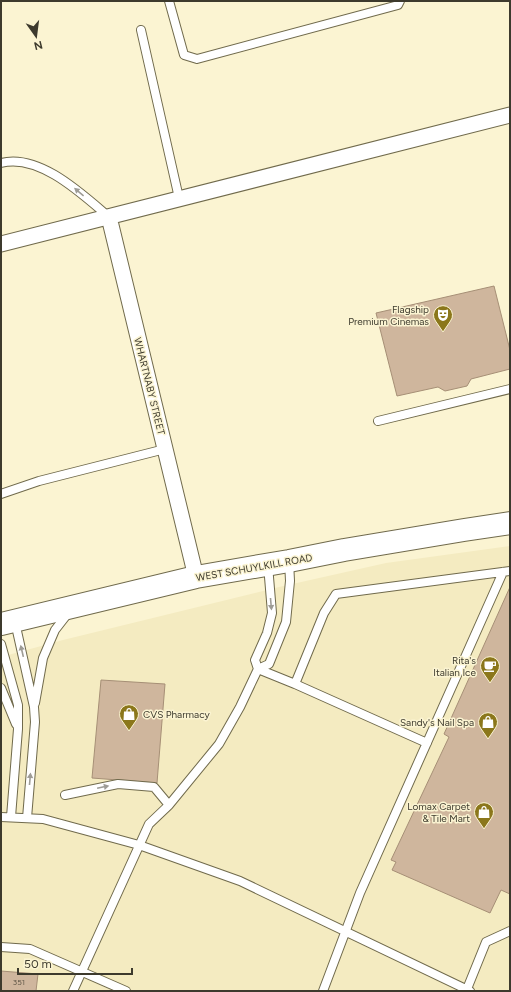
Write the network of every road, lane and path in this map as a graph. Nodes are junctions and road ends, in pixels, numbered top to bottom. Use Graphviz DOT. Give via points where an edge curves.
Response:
graph roads {
  1 [pos="169,1"];
  2 [pos="400,1"];
  3 [pos="140,30"];
  4 [pos="510,115"];
  5 [pos="1,163"];
  6 [pos="178,198"];
  7 [pos="109,217"];
  8 [pos="1,244"];
  9 [pos="510,390"];
  10 [pos="378,421"];
  11 [pos="165,449"];
  12 [pos="1,494"];
  13 [pos="510,523"];
  14 [pos="289,561"];
  15 [pos="268,565"];
  16 [pos="506,571"];
  17 [pos="196,577"];
  18 [pos="72,608"];
  19 [pos="8,623"];
  20 [pos="1,644"];
  21 [pos="258,669"];
  22 [pos="295,684"];
  23 [pos="1,688"];
  24 [pos="34,707"];
  25 [pos="18,729"];
  26 [pos="427,743"];
  27 [pos="65,795"];
  28 [pos="169,805"];
  29 [pos="1,817"];
  30 [pos="10,817"];
  31 [pos="27,818"];
  32 [pos="139,846"];
  33 [pos="510,931"];
  34 [pos="345,932"];
  35 [pos="1,946"];
  36 [pos="82,971"];
  37 [pos="468,990"];
  38 [pos="73,991"];
  39 [pos="126,991"];
  40 [pos="323,991"];
  1 -- 2 [label="lane" via="184,55 197,59 398,5"];
  3 -- 6 [label="lane"];
  4 -- 6 [label="street"];
  7 -- 5 [label="lane, one-way" via="71,185 37,166 10,161"];
  6 -- 7 [label="street"];
  7 -- 8 [label="street"];
  7 -- 11 [label="street, WHARTNABY STREET"];
  9 -- 10 [label="lane"];
  11 -- 12 [label="lane" via="39,481"];
  11 -- 17 [label="street, WHARTNABY STREET"];
  13 -- 14 [label="main road, WEST SCHUYLKILL ROAD"];
  14 -- 15 [label="main road, WEST SCHUYLKILL ROAD"];
  14 -- 21 [label="lane" via="286,622 269,664"];
  15 -- 17 [label="main road, WEST SCHUYLKILL ROAD"];
  15 -- 21 [label="lane, one-way" via="272,613 267,633 254,660"];
  16 -- 22 [label="lane" via="336,594 324,613"];
  16 -- 26 [label="lane"];
  17 -- 18 [label="main road, WEST SCHUYLKILL ROAD"];
  18 -- 19 [label="main road, WEST SCHUYLKILL ROAD"];
  18 -- 24 [label="lane" via="55,630 43,658"];
  24 -- 19 [label="lane, one-way"];
  20 -- 25 [label="lane" via="18,706"];
  21 -- 22 [label="lane"];
  21 -- 28 [label="lane" via="219,744"];
  22 -- 26 [label="lane"];
  23 -- 25 [label="lane"];
  31 -- 24 [label="lane, one-way"];
  25 -- 30 [label="lane"];
  26 -- 34 [label="lane"];
  27 -- 28 [label="lane, one-way" via="125,784 154,787"];
  28 -- 32 [label="lane" via="149,824"];
  29 -- 30 [label="lane"];
  30 -- 31 [label="lane"];
  31 -- 32 [label="lane" via="43,819"];
  32 -- 34 [label="lane" via="240,881"];
  32 -- 36 [label="lane"];
  33 -- 37 [label="lane" via="486,942"];
  34 -- 37 [label="lane"];
  34 -- 40 [label="lane"];
  35 -- 36 [label="lane" via="30,949"];
  36 -- 38 [label="lane"];
  36 -- 39 [label="lane"];
}
